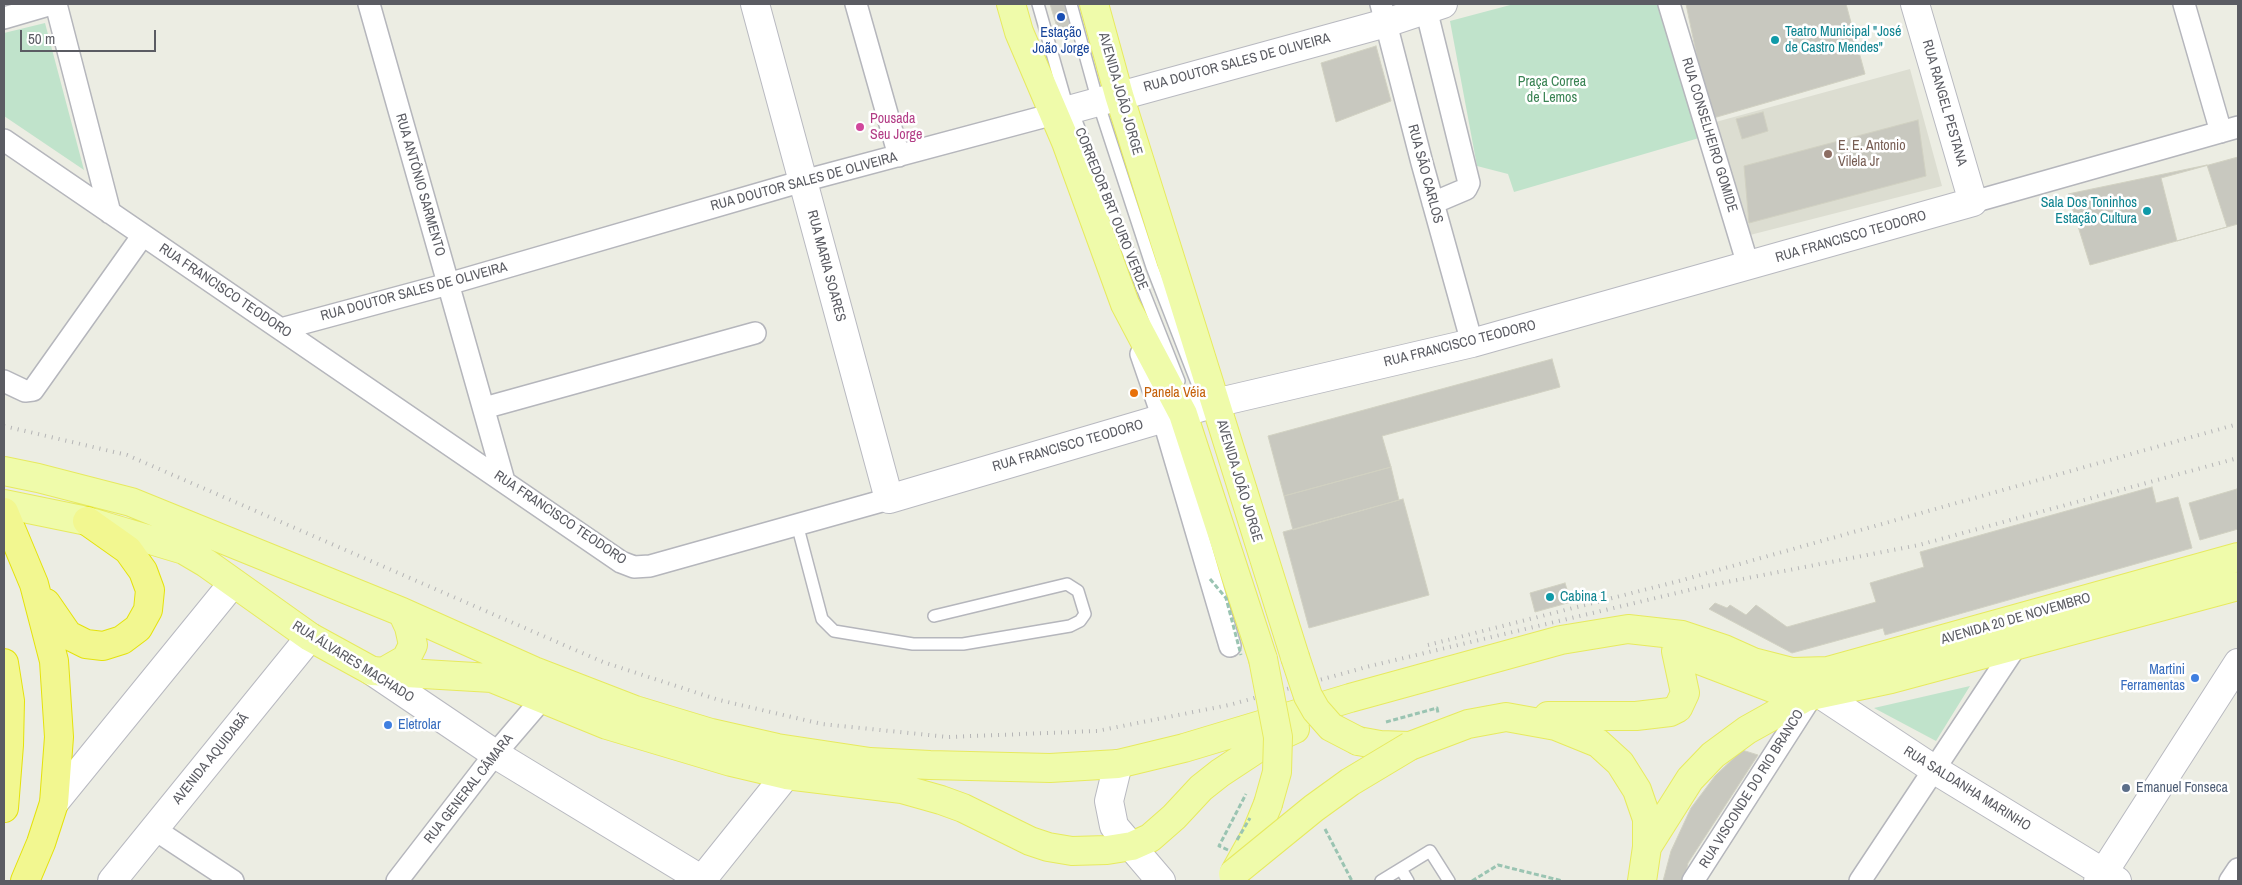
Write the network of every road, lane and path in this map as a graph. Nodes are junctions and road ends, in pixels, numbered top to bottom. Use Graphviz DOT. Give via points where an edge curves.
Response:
graph roads {
  1 [pos="54,4"];
  2 [pos="369,4"];
  3 [pos="755,4"];
  4 [pos="856,4"];
  5 [pos="1011,4"];
  6 [pos="1038,4"];
  7 [pos="1071,4"];
  8 [pos="1094,4"];
  9 [pos="1669,4"];
  10 [pos="1915,4"];
  11 [pos="2184,4"];
  12 [pos="1434,7"];
  13 [pos="1384,13"];
  14 [pos="4,18"];
  15 [pos="1108,99"];
  16 [pos="1066,122"];
  17 [pos="2230,130"];
  18 [pos="4,140"];
  19 [pos="899,156"];
  20 [pos="803,180"];
  21 [pos="1433,202"];
  22 [pos="1973,202"];
  23 [pos="110,213"];
  24 [pos="143,235"];
  25 [pos="1748,266"];
  26 [pos="448,284"];
  27 [pos="280,329"];
  28 [pos="755,333"];
  29 [pos="1472,343"];
  30 [pos="4,381"];
  31 [pos="1215,403"];
  32 [pos="484,408"];
  33 [pos="1173,416"];
  34 [pos="4,471"];
  35 [pos="504,481"];
  36 [pos="889,499"];
  37 [pos="4,504"];
  38 [pos="4,512"];
  39 [pos="78,519"];
  40 [pos="797,524"];
  41 [pos="2238,557"];
  42 [pos="1210,579"];
  43 [pos="34,584"];
  44 [pos="233,584"];
  45 [pos="2238,586"];
  46 [pos="402,612"];
  47 [pos="934,616"];
  48 [pos="310,637"];
  49 [pos="1230,646"];
  50 [pos="2016,646"];
  51 [pos="1676,651"];
  52 [pos="1253,662"];
  53 [pos="4,663"];
  54 [pos="379,671"];
  55 [pos="2236,674"];
  56 [pos="1812,696"];
  57 [pos="543,698"];
  58 [pos="1506,717"];
  59 [pos="1410,746"];
  60 [pos="496,754"];
  61 [pos="1118,764"];
  62 [pos="1935,770"];
  63 [pos="786,775"];
  64 [pos="1248,791"];
  65 [pos="54,803"];
  66 [pos="4,808"];
  67 [pos="1254,812"];
  68 [pos="154,829"];
  69 [pos="42,843"];
  70 [pos="1132,846"];
  71 [pos="1647,846"];
  72 [pos="1336,849"];
  73 [pos="1401,869"];
  74 [pos="2238,869"];
  75 [pos="1230,878"];
  76 [pos="2106,879"];
  77 [pos="25,881"];
  78 [pos="36,881"];
  79 [pos="112,881"];
  80 [pos="233,881"];
  81 [pos="398,881"];
  82 [pos="702,881"];
  83 [pos="1160,881"];
  84 [pos="1352,881"];
  85 [pos="1381,881"];
  86 [pos="1408,881"];
  87 [pos="1449,881"];
  88 [pos="1472,881"];
  89 [pos="1563,881"];
  90 [pos="1642,881"];
  91 [pos="1693,881"];
  92 [pos="1860,881"];
  93 [pos="2230,881"];
  1 -- 14 [label="street"];
  1 -- 23 [label="street"];
  2 -- 26 [label="street, RUA ANTÔNIO SARMENTO"];
  3 -- 20 [label="street, RUA MARIA SOARES"];
  4 -- 19 [label="street"];
  5 -- 16 [label="main road" via="1018,32"];
  6 -- 16 [label="lane, CORREDOR BRT OURO VERDE"];
  7 -- 15 [label="lane"];
  8 -- 15 [label="main road, AVENIDA JOÃO JORGE"];
  9 -- 25 [label="street, RUA CONSELHEIRO GOMIDE"];
  10 -- 22 [label="street, RUA RANGEL PESTANA"];
  11 -- 17 [label="street"];
  12 -- 13 [label="street, RUA DOUTOR SALES DE OLIVEIRA"];
  12 -- 21 [label="street" via="1469,183 1466,189"];
  13 -- 15 [label="street, RUA DOUTOR SALES DE OLIVEIRA"];
  13 -- 21 [label="street, RUA SÃO CARLOS"];
  15 -- 16 [label="street, RUA DOUTOR SALES DE OLIVEIRA"];
  15 -- 31 [label="main road, AVENIDA JOÃO JORGE"];
  16 -- 19 [label="street, RUA DOUTOR SALES DE OLIVEIRA"];
  16 -- 33 [label="main road" via="1125,304"];
  16 -- 33 [label="lane, CORREDOR BRT OURO VERDE" via="1181,386"];
  17 -- 22 [label="street, RUA FRANCISCO TEODORO"];
  18 -- 23 [label="street, RUA FRANCISCO TEODORO"];
  19 -- 20 [label="street, RUA DOUTOR SALES DE OLIVEIRA"];
  20 -- 26 [label="street, RUA DOUTOR SALES DE OLIVEIRA"];
  20 -- 36 [label="street, RUA MARIA SOARES"];
  21 -- 29 [label="street, RUA SÃO CARLOS"];
  22 -- 25 [label="street, RUA FRANCISCO TEODORO"];
  23 -- 24 [label="street, RUA FRANCISCO TEODORO"];
  24 -- 27 [label="street, RUA FRANCISCO TEODORO"];
  24 -- 30 [label="street" via="34,390 25,391"];
  25 -- 29 [label="street, RUA FRANCISCO TEODORO"];
  26 -- 27 [label="street, RUA DOUTOR SALES DE OLIVEIRA"];
  26 -- 32 [label="street, RUA ANTÔNIO SARMENTO"];
  27 -- 35 [label="street, RUA FRANCISCO TEODORO"];
  28 -- 32 [label="street"];
  29 -- 31 [label="street, RUA FRANCISCO TEODORO"];
  31 -- 33 [label="street, RUA FRANCISCO TEODORO"];
  31 -- 59 [label="main road, AVENIDA JOÃO JORGE, bridge" via="1308,696 1331,727 1358,741"];
  32 -- 35 [label="street, RUA ANTÔNIO SARMENTO"];
  33 -- 36 [label="street, RUA FRANCISCO TEODORO"];
  33 -- 42 [label="street"];
  33 -- 52 [label="main road"];
  34 -- 46 [label="main road, AVENIDA 20 DE NOVEMBRO" via="131,502"];
  35 -- 40 [label="street, RUA FRANCISCO TEODORO" via="621,562 634,567 650,566"];
  36 -- 40 [label="street, RUA FRANCISCO TEODORO"];
  37 -- 39 [label="main road, RUA ÁLVARES MACHADO"];
  38 -- 43 [label="highway"];
  39 -- 43 [label="highway" via="128,550 144,571 150,590 148,610 138,628 122,640 103,646 86,644 68,634"];
  39 -- 44 [label="main road, RUA ÁLVARES MACHADO" via="184,550"];
  40 -- 47 [label="lane" via="822,619 834,631 913,644 962,644 1070,626 1085,614 1078,591 1067,584"];
  41 -- 61 [label="main road, AVENIDA 20 DE NOVEMBRO" via="1849,667 1814,673 1792,672 1753,662 1682,635 1628,629 1598,632"];
  42 -- 49 [label="street"];
  42 -- 52 [label="path, bridge" via="1226,598"];
  43 -- 65 [label="highway" via="54,661 59,737"];
  44 -- 48 [label="main road, RUA ÁLVARES MACHADO"];
  44 -- 65 [label="street"];
  45 -- 50 [label="main road, AVENIDA 20 DE NOVEMBRO"];
  46 -- 54 [label="main road" via="410,627 413,645 406,659"];
  46 -- 61 [label="main road, AVENIDA 20 DE NOVEMBRO" via="534,671 635,710 711,733 777,748 870,762 930,765 1050,768"];
  48 -- 54 [label="main road, RUA ÁLVARES MACHADO"];
  48 -- 68 [label="street, AVENIDA AQUIDABÃ"];
  50 -- 56 [label="main road, AVENIDA 20 DE NOVEMBRO"];
  50 -- 62 [label="street"];
  51 -- 56 [label="main road" via="1780,691"];
  51 -- 58 [label="main road" via="1684,686 1683,702 1670,712 1636,716"];
  51 -- 70 [label="main road" via="1637,648 1569,657 1294,730 1241,757 1201,788 1150,838"];
  52 -- 75 [label="main road, bridge" via="1278,737 1277,772 1255,836"];
  53 -- 66 [label="highway" via="10,701"];
  54 -- 57 [label="main road" via="492,678"];
  54 -- 60 [label="street, RUA ÁLVARES MACHADO"];
  55 -- 76 [label="street"];
  56 -- 62 [label="street, RUA SALDANHA MARINHO"];
  56 -- 71 [label="main road" via="1754,726 1713,755 1690,779"];
  56 -- 91 [label="street, RUA VISCONDE DO RIO BRANCO"];
  57 -- 60 [label="street, RUA GENERAL CÂMARA"];
  57 -- 63 [label="main road" via="607,725 666,744"];
  58 -- 59 [label="main road" via="1468,724"];
  58 -- 71 [label="main road" via="1576,732 1598,743 1620,763 1637,790 1647,819"];
  59 -- 75 [label="main road, bridge" via="1328,797"];
  60 -- 81 [label="street, RUA GENERAL CÂMARA"];
  60 -- 82 [label="street, RUA ÁLVARES MACHADO"];
  61 -- 70 [label="street" via="1109,801 1110,813 1114,826"];
  62 -- 76 [label="street, RUA SALDANHA MARINHO"];
  62 -- 92 [label="street"];
  63 -- 70 [label="main road" via="902,789 964,808 1003,830 1048,847 1088,851"];
  63 -- 82 [label="street"];
  64 -- 67 [label="path, bridge" via="1219,846 1230,852"];
  65 -- 69 [label="highway"];
  68 -- 79 [label="street, AVENIDA AQUIDABÃ"];
  68 -- 80 [label="street"];
  69 -- 77 [label="highway"];
  69 -- 78 [label="highway"];
  70 -- 83 [label="street"];
  71 -- 90 [label="main road"];
  72 -- 84 [label="path"];
  73 -- 85 [label="lane"];
  73 -- 86 [label="lane"];
  73 -- 87 [label="lane" via="1430,850"];
  74 -- 93 [label="street"];
  88 -- 89 [label="path" via="1498,865"];
}
